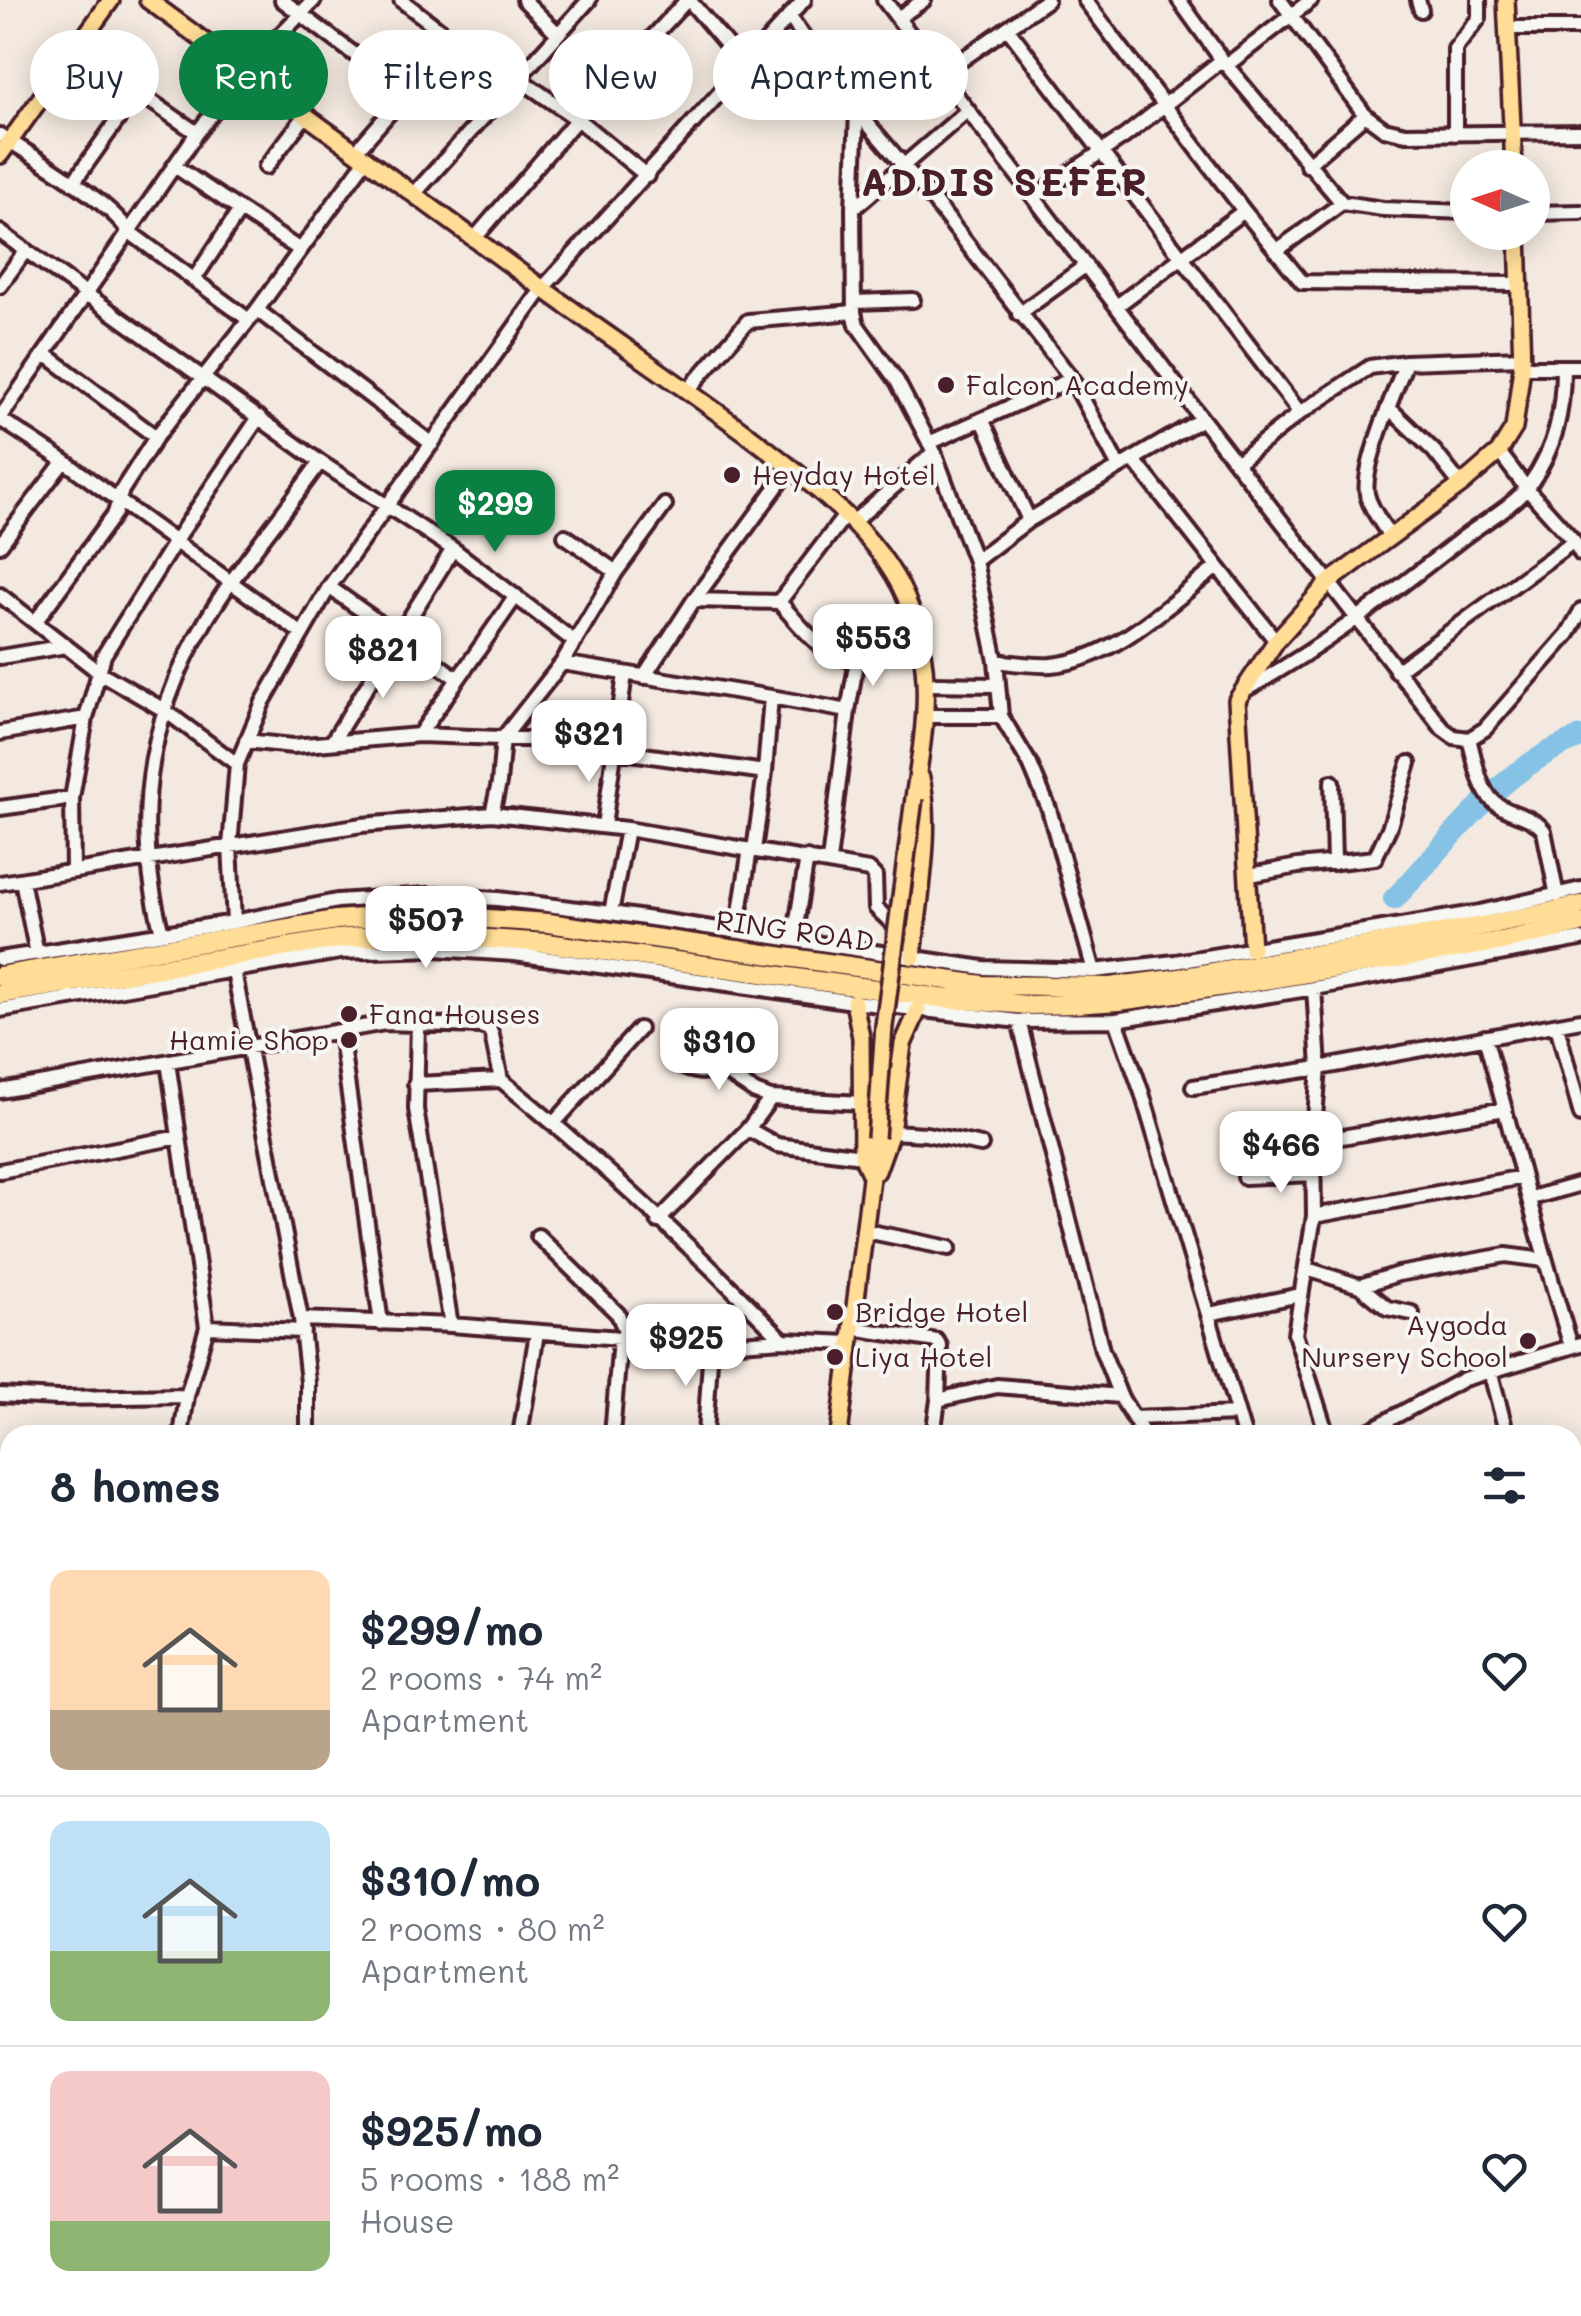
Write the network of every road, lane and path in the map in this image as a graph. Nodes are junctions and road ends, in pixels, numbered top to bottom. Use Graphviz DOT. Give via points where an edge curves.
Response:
graph roads {
  1 [pos="111,0"];
  2 [pos="148,0"];
  3 [pos="282,0"];
  4 [pos="314,0"];
  5 [pos="401,0"];
  6 [pos="524,0"];
  7 [pos="589,0"];
  8 [pos="688,0"];
  9 [pos="804,0"];
  10 [pos="884,0"];
  11 [pos="924,0"];
  12 [pos="1048,0"];
  13 [pos="1084,0"];
  14 [pos="1179,0"];
  15 [pos="1280,0"];
  16 [pos="1310,0"];
  17 [pos="1479,0"];
  18 [pos="1506,0"];
  19 [pos="300,14"];
  20 [pos="1290,14"];
  21 [pos="789,16"];
  22 [pos="898,18"];
  23 [pos="1008,28"];
  24 [pos="1508,28"];
  25 [pos="1581,28"];
  26 [pos="89,30"];
  27 [pos="190,30"];
  28 [pos="285,30"];
  29 [pos="441,30"];
  30 [pos="554,30"];
  31 [pos="562,30"];
  32 [pos="660,30"];
  33 [pos="714,30"];
  34 [pos="776,30"];
  35 [pos="799,30"];
  36 [pos="907,30"];
  37 [pos="549,44"];
  38 [pos="348,50"];
  39 [pos="968,56"];
  40 [pos="1224,63"];
  41 [pos="529,65"];
  42 [pos="713,100"];
  43 [pos="30,106"];
  44 [pos="159,106"];
  45 [pos="1165,106"];
  46 [pos="968,110"];
  47 [pos="1365,115"];
  48 [pos="118,120"];
  49 [pos="207,120"];
  50 [pos="303,120"];
  51 [pos="312,120"];
  52 [pos="387,120"];
  53 [pos="480,120"];
  54 [pos="575,120"];
  55 [pos="577,120"];
  56 [pos="857,120"];
  57 [pos="864,120"];
  58 [pos="957,120"];
  59 [pos="1512,132"];
  60 [pos="1581,132"];
  61 [pos="197,133"];
  62 [pos="1455,134"];
  63 [pos="5,138"];
  64 [pos="1513,150"];
  65 [pos="1098,151"];
  66 [pos="362,154"];
  67 [pos="0,155"];
  68 [pos="1307,164"];
  69 [pos="176,166"];
  70 [pos="266,167"];
  71 [pos="904,168"];
  72 [pos="647,176"];
  73 [pos="73,184"];
  74 [pos="415,193"];
  75 [pos="1034,197"];
  76 [pos="1342,202"];
  77 [pos="240,210"];
  78 [pos="853,210"];
  79 [pos="1244,211"];
  80 [pos="1450,211"];
  81 [pos="1581,212"];
  82 [pos="1550,213"];
  83 [pos="128,231"];
  84 [pos="0,232"];
  85 [pos="475,238"];
  86 [pos="26,250"];
  87 [pos="300,250"];
  88 [pos="1519,250"];
  89 [pos="1276,251"];
  90 [pos="1184,258"];
  91 [pos="1085,266"];
  92 [pos="195,278"];
  93 [pos="1520,284"];
  94 [pos="0,286"];
  95 [pos="543,288"];
  96 [pos="86,294"];
  97 [pos="913,300"];
  98 [pos="1118,306"];
  99 [pos="854,307"];
  100 [pos="1019,314"];
  101 [pos="253,315"];
  102 [pos="45,354"];
  103 [pos="1406,362"];
  104 [pos="1522,362"];
  105 [pos="1581,367"];
  106 [pos="1564,368"];
  107 [pos="203,378"];
  108 [pos="1072,380"];
  109 [pos="688,390"];
  110 [pos="1388,407"];
  111 [pos="1300,413"];
  112 [pos="259,417"];
  113 [pos="0,419"];
  114 [pos="1202,420"];
  115 [pos="983,421"];
  116 [pos="156,436"];
  117 [pos="432,444"];
  118 [pos="932,447"];
  119 [pos="1499,452"];
  120 [pos="1133,460"];
  121 [pos="64,461"];
  122 [pos="320,462"];
  123 [pos="1236,463"];
  124 [pos="791,467"];
  125 [pos="1119,468"];
  126 [pos="1462,485"];
  127 [pos="1527,489"];
  128 [pos="120,501"];
  129 [pos="665,505"];
  130 [pos="388,507"];
  131 [pos="850,518"];
  132 [pos="1029,520"];
  133 [pos="566,536"];
  134 [pos="1390,537"];
  135 [pos="174,543"];
  136 [pos="0,544"];
  137 [pos="1578,547"];
  138 [pos="453,550"];
  139 [pos="975,561"];
  140 [pos="1217,567"];
  141 [pos="616,572"];
  142 [pos="232,582"];
  143 [pos="1329,582"];
  144 [pos="329,587"];
  145 [pos="0,595"];
  146 [pos="516,596"];
  147 [pos="694,600"];
  148 [pos="778,602"];
  149 [pos="1581,610"];
  150 [pos="1357,620"];
  151 [pos="36,621"];
  152 [pos="302,634"];
  153 [pos="919,636"];
  154 [pos="397,637"];
  155 [pos="1276,640"];
  156 [pos="575,642"];
  157 [pos="66,646"];
  158 [pos="0,657"];
  159 [pos="857,660"];
  160 [pos="996,661"];
  161 [pos="562,663"];
  162 [pos="98,672"];
  163 [pos="1396,672"];
  164 [pos="625,674"];
  165 [pos="644,677"];
  166 [pos="458,679"];
  167 [pos="927,684"];
  168 [pos="996,685"];
  169 [pos="1240,692"];
  170 [pos="771,697"];
  171 [pos="164,710"];
  172 [pos="848,711"];
  173 [pos="927,716"];
  174 [pos="1001,716"];
  175 [pos="86,718"];
  176 [pos="0,733"];
  177 [pos="419,735"];
  178 [pos="503,738"];
  179 [pos="1469,740"];
  180 [pos="246,741"];
  181 [pos="332,742"];
  182 [pos="616,750"];
  183 [pos="1409,763"];
  184 [pos="237,764"];
  185 [pos="918,769"];
  186 [pos="766,772"];
  187 [pos="1332,782"];
  188 [pos="72,798"];
  189 [pos="0,808"];
  190 [pos="492,814"];
  191 [pos="604,826"];
  192 [pos="627,829"];
  193 [pos="230,846"];
  194 [pos="752,850"];
  195 [pos="807,858"];
  196 [pos="147,860"];
  197 [pos="828,861"];
  198 [pos="1334,863"];
  199 [pos="73,871"];
  200 [pos="1250,875"];
  201 [pos="22,880"];
  202 [pos="0,883"];
  203 [pos="1581,889"];
  204 [pos="1556,896"];
  205 [pos="1581,905"];
  206 [pos="611,913"];
  207 [pos="234,922"];
  208 [pos="1581,923"];
  209 [pos="896,927"];
  210 [pos="737,931"];
  211 [pos="162,933"];
  212 [pos="794,939"];
  213 [pos="1581,939"];
  214 [pos="1252,949"];
  215 [pos="36,954"];
  216 [pos="0,958"];
  217 [pos="913,958"];
  218 [pos="1094,971"];
  219 [pos="234,972"];
  220 [pos="0,976"];
  221 [pos="1314,988"];
  222 [pos="0,994"];
  223 [pos="854,1002"];
  224 [pos="0,1010"];
  225 [pos="918,1010"];
  226 [pos="1116,1020"];
  227 [pos="1581,1020"];
  228 [pos="1020,1021"];
  229 [pos="418,1022"];
  230 [pos="1556,1026"];
  231 [pos="639,1030"];
  232 [pos="340,1031"];
  233 [pos="1485,1038"];
  234 [pos="250,1048"];
  235 [pos="168,1062"];
  236 [pos="681,1066"];
  237 [pos="1319,1068"];
  238 [pos="501,1080"];
  239 [pos="415,1084"];
  240 [pos="1194,1086"];
  241 [pos="0,1091"];
  242 [pos="771,1098"];
  243 [pos="862,1103"];
  244 [pos="1505,1109"];
  245 [pos="1581,1115"];
  246 [pos="554,1123"];
  247 [pos="748,1129"];
  248 [pos="884,1136"];
  249 [pos="179,1137"];
  250 [pos="1313,1142"];
  251 [pos="981,1145"];
  252 [pos="862,1156"];
  253 [pos="0,1170"];
  254 [pos="1314,1174"];
  255 [pos="1523,1177"];
  256 [pos="872,1178"];
  257 [pos="1246,1178"];
  258 [pos="1581,1184"];
  259 [pos="1531,1198"];
  260 [pos="1314,1216"];
  261 [pos="658,1221"];
  262 [pos="866,1231"];
  263 [pos="538,1236"];
  264 [pos="949,1248"];
  265 [pos="1544,1260"];
  266 [pos="1307,1269"];
  267 [pos="1360,1286"];
  268 [pos="1300,1295"];
  269 [pos="1412,1313"];
  270 [pos="1210,1314"];
  271 [pos="381,1324"];
  272 [pos="302,1325"];
  273 [pos="451,1325"];
  274 [pos="208,1327"];
  275 [pos="537,1333"];
  276 [pos="851,1336"];
  277 [pos="624,1340"];
  278 [pos="783,1340"];
  279 [pos="710,1345"];
  280 [pos="1576,1345"];
  281 [pos="1490,1370"];
  282 [pos="0,1395"];
  283 [pos="188,1396"];
  284 [pos="1120,1396"];
  285 [pos="938,1400"];
  286 [pos="1237,1414"];
  287 [pos="1134,1418"];
  288 [pos="182,1425"];
  289 [pos="307,1425"];
  290 [pos="522,1425"];
  291 [pos="613,1425"];
  292 [pos="706,1425"];
  293 [pos="840,1425"];
  294 [pos="934,1425"];
  295 [pos="1138,1425"];
  296 [pos="1241,1425"];
  297 [pos="1324,1425"];
  298 [pos="1380,1425"];
  299 [pos="1504,1425"];
  1 -- 26 [label="main road"];
  2 -- 27 [label="main road"];
  3 -- 19 [label="street"];
  4 -- 19 [label="street"];
  5 -- 29 [label="street"];
  6 -- 30 [label="street"];
  7 -- 31 [label="street"];
  8 -- 32 [label="street"];
  8 -- 33 [label="street"];
  9 -- 21 [label="street"];
  10 -- 22 [label="street"];
  11 -- 22 [label="street"];
  12 -- 23 [label="street"];
  13 -- 45 [label="street"];
  14 -- 40 [label="street"];
  15 -- 20 [label="street"];
  16 -- 20 [label="street"];
  17 -- 62 [label="street" via="1479,18 1455,48"];
  18 -- 24 [label="main road"];
  19 -- 28 [label="street"];
  19 -- 38 [label="street"];
  20 -- 40 [label="street"];
  20 -- 47 [label="street"];
  21 -- 34 [label="street"];
  21 -- 35 [label="street"];
  22 -- 36 [label="street"];
  23 -- 39 [label="street"];
  23 -- 65 [label="street"];
  24 -- 25 [label="street"];
  24 -- 59 [label="main road"];
  37 -- 41 [label="street"];
  40 -- 45 [label="street"];
  40 -- 68 [label="street"];
  42 -- 72 [label="street"];
  43 -- 63 [label="main road"];
  44 -- 61 [label="street"];
  45 -- 65 [label="street"];
  45 -- 79 [label="street"];
  46 -- 75 [label="street"];
  47 -- 62 [label="street" via="1394,132"];
  47 -- 68 [label="street"];
  48 -- 73 [label="street"];
  49 -- 61 [label="street"];
  50 -- 70 [label="street"];
  51 -- 66 [label="main road"];
  52 -- 66 [label="street"];
  53 -- 74 [label="street"];
  54 -- 85 [label="street"];
  55 -- 72 [label="street"];
  56 -- 78 [label="street"];
  57 -- 71 [label="street"];
  58 -- 71 [label="street"];
  59 -- 60 [label="street"];
  59 -- 62 [label="street"];
  59 -- 64 [label="main road"];
  61 -- 69 [label="street"];
  63 -- 67 [label="main road"];
  63 -- 73 [label="street"];
  65 -- 75 [label="street"];
  65 -- 90 [label="street"];
  66 -- 74 [label="main road"];
  66 -- 87 [label="street"];
  68 -- 76 [label="street"];
  69 -- 77 [label="street"];
  69 -- 83 [label="street"];
  71 -- 78 [label="street"];
  71 -- 100 [label="street"];
  72 -- 95 [label="street"];
  73 -- 83 [label="street"];
  74 -- 85 [label="main road"];
  75 -- 91 [label="street"];
  76 -- 80 [label="street"];
  76 -- 89 [label="street"];
  77 -- 87 [label="street"];
  77 -- 92 [label="street"];
  78 -- 99 [label="street"];
  79 -- 89 [label="street"];
  79 -- 90 [label="street"];
  81 -- 82 [label="street"];
  83 -- 92 [label="street"];
  83 -- 96 [label="street"];
  84 -- 86 [label="street"];
  85 -- 95 [label="main road"];
  86 -- 94 [label="street"];
  86 -- 96 [label="street"];
  87 -- 101 [label="street"];
  88 -- 93 [label="main road"];
  89 -- 93 [label="street" via="1310,284"];
  90 -- 98 [label="street"];
  90 -- 111 [label="street"];
  91 -- 98 [label="street"];
  91 -- 100 [label="street"];
  92 -- 101 [label="street"];
  93 -- 104 [label="main road"];
  95 -- 109 [label="main road"];
  95 -- 117 [label="street"];
  96 -- 102 [label="street"];
  96 -- 107 [label="street"];
  97 -- 99 [label="street"];
  98 -- 114 [label="street"];
  99 -- 109 [label="street" via="748,322"];
  99 -- 118 [label="street" via="863,336"];
  100 -- 108 [label="street"];
  101 -- 107 [label="street"];
  101 -- 117 [label="street"];
  102 -- 113 [label="street"];
  102 -- 116 [label="street"];
  103 -- 104 [label="street"];
  103 -- 110 [label="street"];
  103 -- 111 [label="street" via="1370,367"];
  104 -- 106 [label="street"];
  104 -- 119 [label="main road" via="1514,428"];
  105 -- 106 [label="street"];
  106 -- 127 [label="street" via="1553,444"];
  107 -- 112 [label="street"];
  107 -- 116 [label="street"];
  108 -- 115 [label="street"];
  108 -- 125 [label="street"];
  109 -- 124 [label="main road"];
  110 -- 126 [label="street"];
  110 -- 134 [label="street" via="1366,487"];
  111 -- 123 [label="street"];
  112 -- 122 [label="street"];
  112 -- 135 [label="street"];
  113 -- 121 [label="street"];
  114 -- 120 [label="street"];
  114 -- 123 [label="street"];
  115 -- 118 [label="street"];
  115 -- 132 [label="street"];
  116 -- 128 [label="street"];
  117 -- 130 [label="street"];
  118 -- 131 [label="street"];
  118 -- 139 [label="street"];
  119 -- 126 [label="main road"];
  119 -- 127 [label="street"];
  120 -- 125 [label="street"];
  120 -- 140 [label="street"];
  121 -- 128 [label="street"];
  121 -- 136 [label="street"];
  122 -- 130 [label="street"];
  122 -- 142 [label="street"];
  123 -- 143 [label="street"];
  124 -- 131 [label="main road"];
  124 -- 147 [label="street"];
  125 -- 132 [label="street"];
  126 -- 134 [label="main road"];
  127 -- 137 [label="street"];
  127 -- 150 [label="street"];
  128 -- 135 [label="street"];
  128 -- 151 [label="street"];
  129 -- 141 [label="street"];
  130 -- 138 [label="street"];
  130 -- 144 [label="street"];
  131 -- 148 [label="street"];
  131 -- 153 [label="main road" via="896,580"];
  132 -- 139 [label="street"];
  133 -- 141 [label="street"];
  134 -- 143 [label="main road"];
  135 -- 142 [label="street"];
  135 -- 162 [label="street"];
  137 -- 163 [label="street"];
  138 -- 146 [label="street"];
  138 -- 154 [label="street"];
  139 -- 160 [label="street"];
  140 -- 155 [label="street"];
  140 -- 160 [label="street" via="1138,627 1076,660"];
  141 -- 156 [label="street"];
  142 -- 152 [label="street"];
  142 -- 171 [label="street"];
  143 -- 150 [label="street"];
  143 -- 155 [label="main road"];
  144 -- 152 [label="street"];
  144 -- 154 [label="street"];
  145 -- 151 [label="street"];
  146 -- 156 [label="street"];
  146 -- 166 [label="street"];
  147 -- 148 [label="street"];
  147 -- 165 [label="street"];
  148 -- 159 [label="street" via="821,646"];
  149 -- 179 [label="street" via="1495,720"];
  150 -- 163 [label="street"];
  150 -- 169 [label="street"];
  151 -- 157 [label="street"];
  152 -- 180 [label="street"];
  153 -- 159 [label="street"];
  153 -- 167 [label="main road"];
  154 -- 166 [label="street"];
  154 -- 181 [label="street"];
  155 -- 169 [label="main road"];
  156 -- 161 [label="street"];
  157 -- 158 [label="street"];
  157 -- 162 [label="street"];
  159 -- 172 [label="street"];
  160 -- 168 [label="street"];
  161 -- 164 [label="street"];
  161 -- 178 [label="street"];
  162 -- 171 [label="street"];
  162 -- 175 [label="street"];
  163 -- 179 [label="street" via="1443,729"];
  164 -- 165 [label="street"];
  164 -- 182 [label="street"];
  165 -- 170 [label="street"];
  166 -- 177 [label="street"];
  167 -- 168 [label="street"];
  167 -- 173 [label="main road"];
  168 -- 174 [label="street"];
  169 -- 200 [label="main road" via="1235,709"];
  170 -- 172 [label="street"];
  170 -- 186 [label="street"];
  171 -- 184 [label="street"];
  171 -- 196 [label="street" via="149,772"];
  172 -- 197 [label="street"];
  173 -- 174 [label="street"];
  173 -- 185 [label="main road"];
  174 -- 218 [label="street" via="1049,809"];
  175 -- 176 [label="street"];
  175 -- 188 [label="street"];
  177 -- 178 [label="street"];
  177 -- 181 [label="street"];
  178 -- 182 [label="street"];
  178 -- 190 [label="street"];
  179 -- 204 [label="street" via="1486,791 1544,831"];
  180 -- 181 [label="street"];
  180 -- 184 [label="street"];
  182 -- 186 [label="street"];
  182 -- 191 [label="street"];
  183 -- 198 [label="street" via="1376,858"];
  184 -- 193 [label="street"];
  185 -- 209 [label="main road, bridge"];
  185 -- 217 [label="main road" via="926,799"];
  186 -- 194 [label="street"];
  187 -- 198 [label="street"];
  188 -- 189 [label="street"];
  188 -- 199 [label="street"];
  190 -- 191 [label="street"];
  190 -- 193 [label="street"];
  191 -- 192 [label="street"];
  192 -- 194 [label="street"];
  192 -- 206 [label="street"];
  193 -- 196 [label="street"];
  193 -- 207 [label="street"];
  194 -- 195 [label="street"];
  194 -- 210 [label="street"];
  195 -- 197 [label="street"];
  195 -- 212 [label="street"];
  196 -- 199 [label="street"];
  196 -- 211 [label="street"];
  197 -- 209 [label="street" via="869,870 876,908"];
  198 -- 200 [label="street"];
  199 -- 201 [label="street"];
  200 -- 214 [label="main road"];
  201 -- 202 [label="street"];
  201 -- 215 [label="street"];
  203 -- 204 [label="street, RING ROAD"];
  204 -- 214 [label="street, RING ROAD"];
  205 -- 220 [label="highway, RING ROAD" via="1110,987 982,984 548,923 415,914 336,920"];
  206 -- 207 [label="street, RING ROAD" via="428,896 337,901"];
  206 -- 210 [label="street, RING ROAD"];
  207 -- 211 [label="street, RING ROAD"];
  208 -- 222 [label="highway, RING ROAD" via="1246,983 1074,1004 975,1001 547,943 406,933"];
  209 -- 248 [label="main road, bridge"];
  210 -- 212 [label="street, RING ROAD"];
  211 -- 215 [label="street, RING ROAD"];
  212 -- 217 [label="street, RING ROAD"];
  213 -- 221 [label="street"];
  214 -- 218 [label="street, RING ROAD"];
  215 -- 216 [label="street, RING ROAD"];
  217 -- 218 [label="street, RING ROAD" via="1008,970"];
  219 -- 223 [label="street" via="356,950 477,951"];
  219 -- 224 [label="street"];
  219 -- 234 [label="street"];
  221 -- 226 [label="street"];
  221 -- 237 [label="street"];
  223 -- 225 [label="street"];
  223 -- 243 [label="main road"];
  225 -- 228 [label="street"];
  225 -- 248 [label="main road" via="903,1044"];
  226 -- 228 [label="street"];
  226 -- 270 [label="street"];
  227 -- 230 [label="street"];
  228 -- 284 [label="street" via="1102,1350"];
  229 -- 232 [label="street"];
  229 -- 238 [label="street" via="488,1029"];
  229 -- 239 [label="street"];
  230 -- 233 [label="street"];
  230 -- 245 [label="street"];
  231 -- 246 [label="street"];
  232 -- 234 [label="street"];
  232 -- 271 [label="street"];
  233 -- 237 [label="street"];
  233 -- 244 [label="street"];
  234 -- 235 [label="street"];
  234 -- 272 [label="street"];
  235 -- 241 [label="street"];
  235 -- 249 [label="street"];
  236 -- 242 [label="street" via="722,1070"];
  237 -- 240 [label="street"];
  237 -- 250 [label="street"];
  238 -- 239 [label="street"];
  238 -- 246 [label="street"];
  239 -- 273 [label="street"];
  242 -- 243 [label="street"];
  242 -- 247 [label="street"];
  243 -- 252 [label="main road"];
  244 -- 250 [label="street"];
  244 -- 255 [label="street"];
  246 -- 261 [label="street"];
  247 -- 252 [label="street" via="776,1145"];
  247 -- 261 [label="street"];
  248 -- 251 [label="street" via="926,1134"];
  248 -- 256 [label="main road"];
  249 -- 253 [label="street"];
  249 -- 274 [label="street"];
  250 -- 254 [label="street"];
  252 -- 256 [label="main road"];
  254 -- 257 [label="street"];
  254 -- 260 [label="street"];
  255 -- 259 [label="street"];
  255 -- 260 [label="street"];
  256 -- 262 [label="main road"];
  258 -- 259 [label="street"];
  259 -- 265 [label="street"];
  260 -- 266 [label="street"];
  261 -- 278 [label="street"];
  262 -- 264 [label="street"];
  262 -- 276 [label="main road"];
  263 -- 277 [label="street" via="618,1314"];
  265 -- 267 [label="street" via="1506,1255"];
  265 -- 280 [label="street"];
  266 -- 267 [label="street"];
  266 -- 268 [label="street"];
  267 -- 269 [label="street" via="1387,1308"];
  268 -- 270 [label="street"];
  268 -- 297 [label="street" via="1295,1334"];
  270 -- 286 [label="street"];
  271 -- 272 [label="street"];
  271 -- 273 [label="street"];
  272 -- 274 [label="street"];
  272 -- 289 [label="street"];
  273 -- 275 [label="street"];
  274 -- 283 [label="street"];
  275 -- 277 [label="street"];
  275 -- 290 [label="street"];
  276 -- 278 [label="street"];
  276 -- 285 [label="street" via="936,1341"];
  276 -- 293 [label="main road"];
  277 -- 279 [label="street"];
  277 -- 291 [label="street"];
  278 -- 279 [label="street"];
  279 -- 292 [label="street"];
  280 -- 281 [label="street"];
  281 -- 298 [label="street"];
  281 -- 299 [label="street"];
  282 -- 283 [label="street"];
  283 -- 288 [label="street"];
  284 -- 285 [label="street" via="997,1386"];
  284 -- 287 [label="street"];
  285 -- 294 [label="street"];
  286 -- 287 [label="street"];
  286 -- 296 [label="street"];
  287 -- 295 [label="street"];
}
